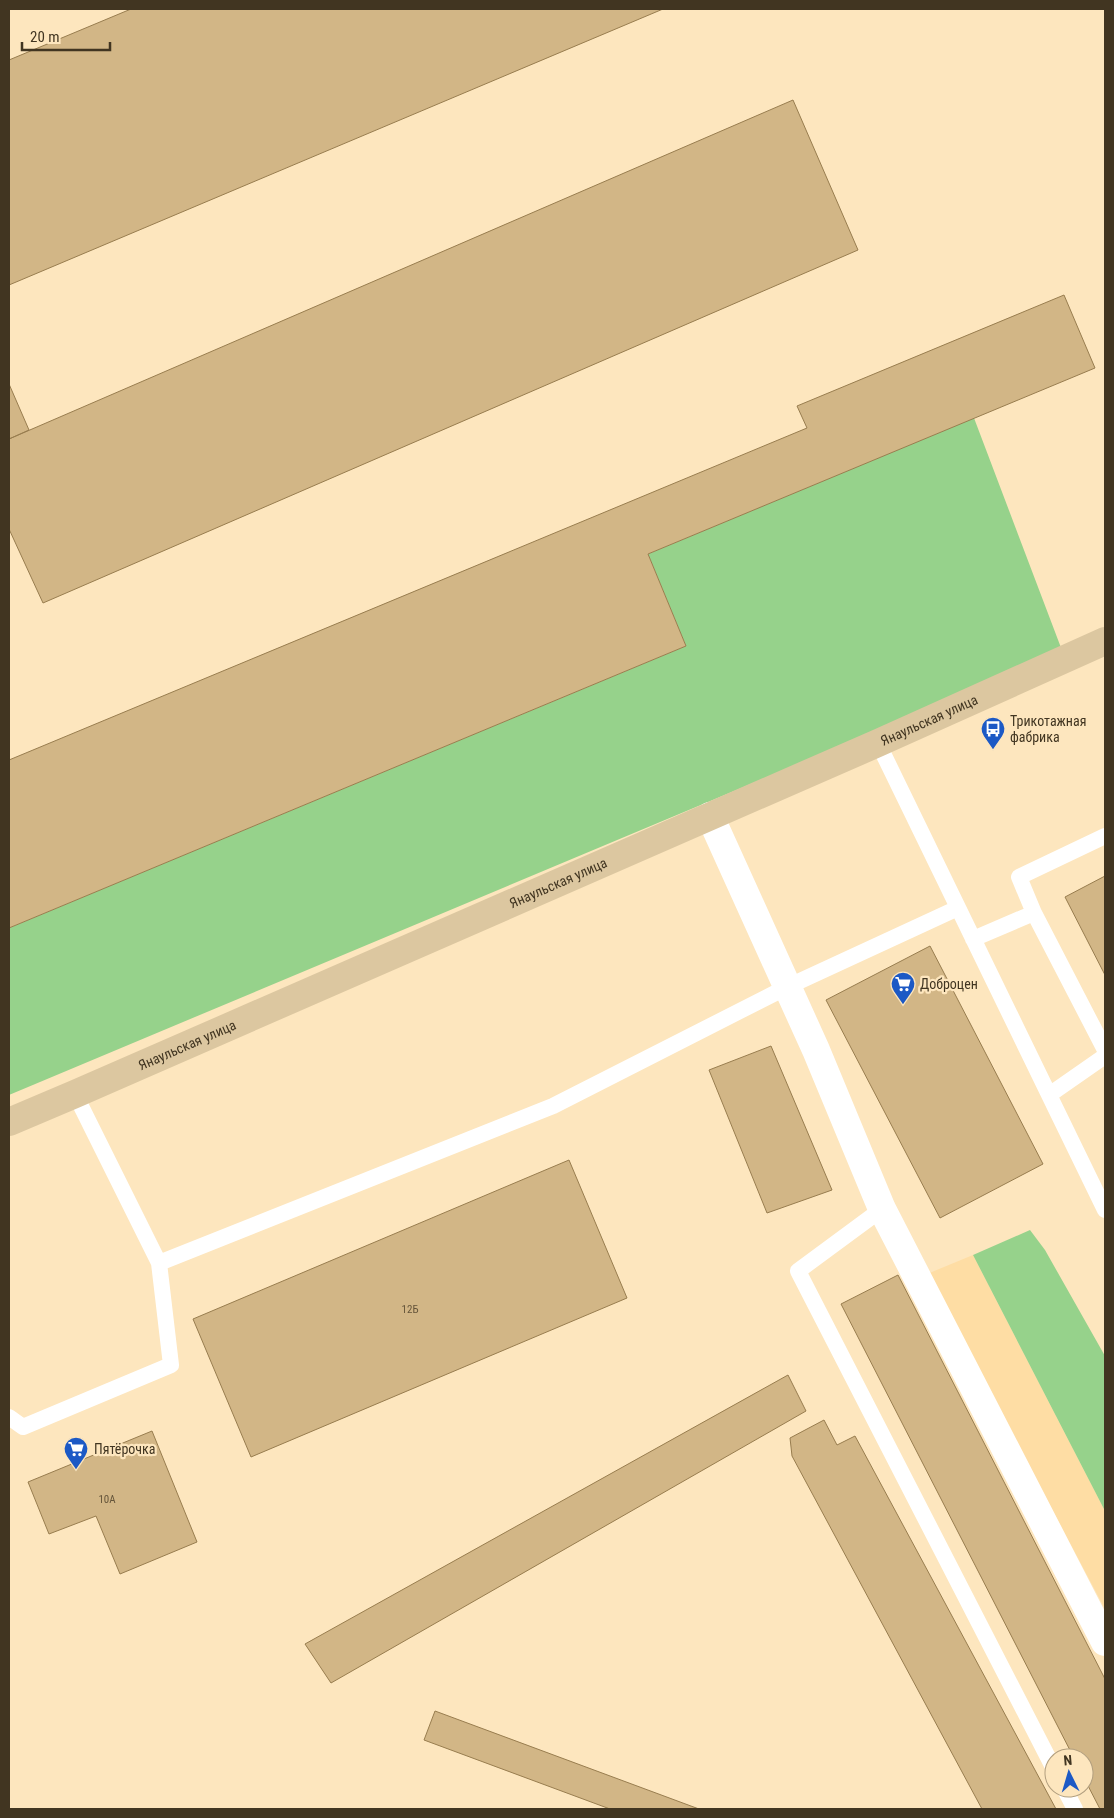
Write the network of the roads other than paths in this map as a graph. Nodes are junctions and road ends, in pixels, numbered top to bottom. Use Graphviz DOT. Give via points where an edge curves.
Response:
graph roads {
  1 [pos="1105,641"];
  2 [pos="878,743"];
  3 [pos="710,816"];
  4 [pos="1105,836"];
  5 [pos="958,908"];
  6 [pos="1034,913"];
  7 [pos="973,939"];
  8 [pos="787,987"];
  9 [pos="1105,1050"];
  10 [pos="1105,1056"];
  11 [pos="75,1094"];
  12 [pos="1049,1095"];
  13 [pos="9,1122"];
  14 [pos="882,1209"];
  15 [pos="1105,1210"];
  16 [pos="159,1263"];
  17 [pos="9,1418"];
  18 [pos="1105,1642"];
  19 [pos="1044,1750"];
  1 -- 2 [label="main road, Янаульская улица"];
  2 -- 3 [label="main road, Янаульская улица"];
  2 -- 5 [label="lane"];
  3 -- 8 [label="street"];
  3 -- 11 [label="main road, Янаульская улица"];
  4 -- 6 [label="lane" via="1019,877"];
  5 -- 7 [label="lane"];
  5 -- 8 [label="lane"];
  6 -- 7 [label="lane"];
  6 -- 9 [label="lane"];
  7 -- 12 [label="lane"];
  8 -- 14 [label="street"];
  8 -- 16 [label="lane" via="553,1106"];
  10 -- 12 [label="lane"];
  11 -- 13 [label="main road, Янаульская улица"];
  11 -- 16 [label="lane"];
  12 -- 15 [label="lane"];
  14 -- 18 [label="street"];
  14 -- 19 [label="lane" via="798,1271"];
  16 -- 17 [label="lane" via="171,1364 23,1427"];
}
